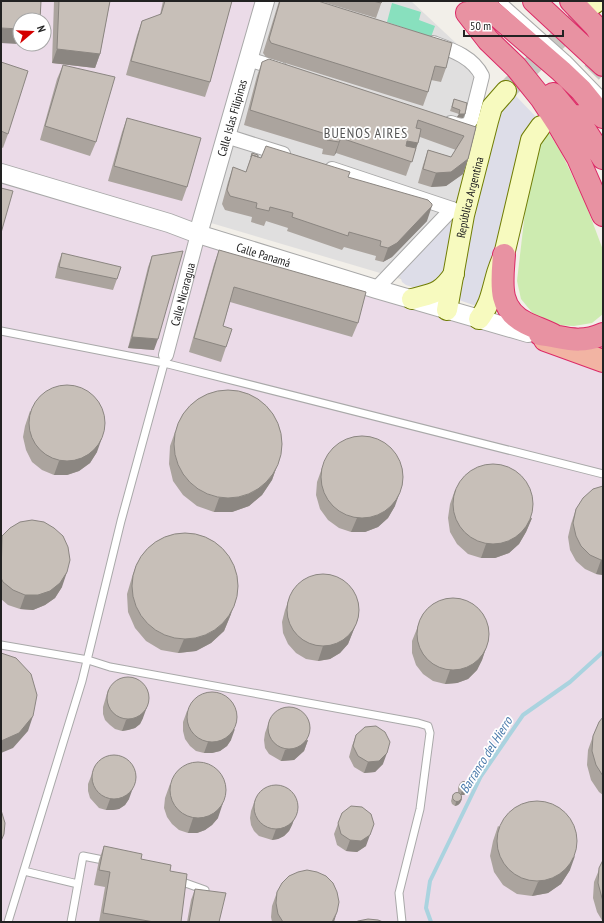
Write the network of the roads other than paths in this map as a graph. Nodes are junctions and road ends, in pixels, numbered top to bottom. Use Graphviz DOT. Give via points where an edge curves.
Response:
graph roads {
  1 [pos="265,1"];
  2 [pos="502,1"];
  3 [pos="534,1"];
  4 [pos="571,1"];
  5 [pos="467,5"];
  6 [pos="418,38"];
  7 [pos="603,38"];
  8 [pos="248,59"];
  9 [pos="603,65"];
  10 [pos="294,73"];
  11 [pos="548,73"];
  12 [pos="506,91"];
  13 [pos="600,107"];
  14 [pos="438,119"];
  15 [pos="540,126"];
  16 [pos="585,130"];
  17 [pos="226,136"];
  18 [pos="293,157"];
  19 [pos="603,158"];
  20 [pos="323,166"];
  21 [pos="1,173"];
  22 [pos="458,212"];
  23 [pos="603,215"];
  24 [pos="198,234"];
  25 [pos="504,255"];
  26 [pos="454,274"];
  27 [pos="376,289"];
  28 [pos="412,299"];
  29 [pos="447,310"];
  30 [pos="479,319"];
  31 [pos="1,331"];
  32 [pos="528,333"];
  33 [pos="603,334"];
  34 [pos="555,336"];
  35 [pos="165,359"];
  36 [pos="603,361"];
  37 [pos="603,474"];
  38 [pos="1,645"];
  39 [pos="88,660"];
  40 [pos="113,861"];
  41 [pos="24,871"];
  42 [pos="171,878"];
  43 [pos="78,884"];
  44 [pos="205,890"];
  45 [pos="8,922"];
  46 [pos="71,922"];
  47 [pos="402,922"];
  1 -- 8 [label="street, Calle Islas Filipinas"];
  2 -- 13 [label="lane" via="567,59"];
  3 -- 9 [label="highway"];
  4 -- 7 [label="highway"];
  5 -- 11 [label="highway"];
  5 -- 13 [label="highway" via="561,71"];
  5 -- 16 [label="highway" via="523,61"];
  5 -- 23 [label="highway" via="488,40 516,67 558,124 578,158"];
  6 -- 14 [label="street" via="464,56 482,76 471,120 466,126"];
  8 -- 10 [label="street"];
  8 -- 17 [label="street, Calle Islas Filipinas"];
  11 -- 13 [label="highway" via="579,102"];
  11 -- 16 [label="highway" via="578,115"];
  12 -- 22 [label="main road, República Argentina" via="492,107"];
  15 -- 25 [label="main road" via="531,140"];
  16 -- 19 [label="highway"];
  17 -- 18 [label="street"];
  17 -- 24 [label="street, Calle Islas Filipinas"];
  20 -- 22 [label="street"];
  21 -- 24 [label="street, Calle Panamá"];
  22 -- 26 [label="main road, República Argentina"];
  22 -- 27 [label="street, República Argentina"];
  24 -- 27 [label="street, Calle Panamá"];
  24 -- 35 [label="street, Calle Nicaragua"];
  25 -- 30 [label="main road" via="489,302"];
  25 -- 34 [label="highway" via="502,285 506,306 513,315 525,323"];
  26 -- 28 [label="main road" via="444,288"];
  26 -- 29 [label="main road, República Argentina"];
  27 -- 28 [label="street, Calle Panamá"];
  28 -- 29 [label="street, Calle Panamá"];
  29 -- 30 [label="street, Calle Panamá"];
  30 -- 32 [label="street, Calle Panamá"];
  31 -- 35 [label="lane"];
  32 -- 34 [label="highway"];
  32 -- 36 [label="highway"];
  33 -- 34 [label="highway" via="586,340"];
  35 -- 37 [label="lane"];
  35 -- 39 [label="lane" via="121,521"];
  38 -- 39 [label="lane"];
  39 -- 41 [label="lane"];
  39 -- 47 [label="lane" via="110,667 428,726 430,733 420,809 400,893"];
  40 -- 43 [label="lane" via="83,856"];
  41 -- 43 [label="lane"];
  41 -- 45 [label="lane"];
  42 -- 44 [label="lane"];
  43 -- 46 [label="lane"];
}
